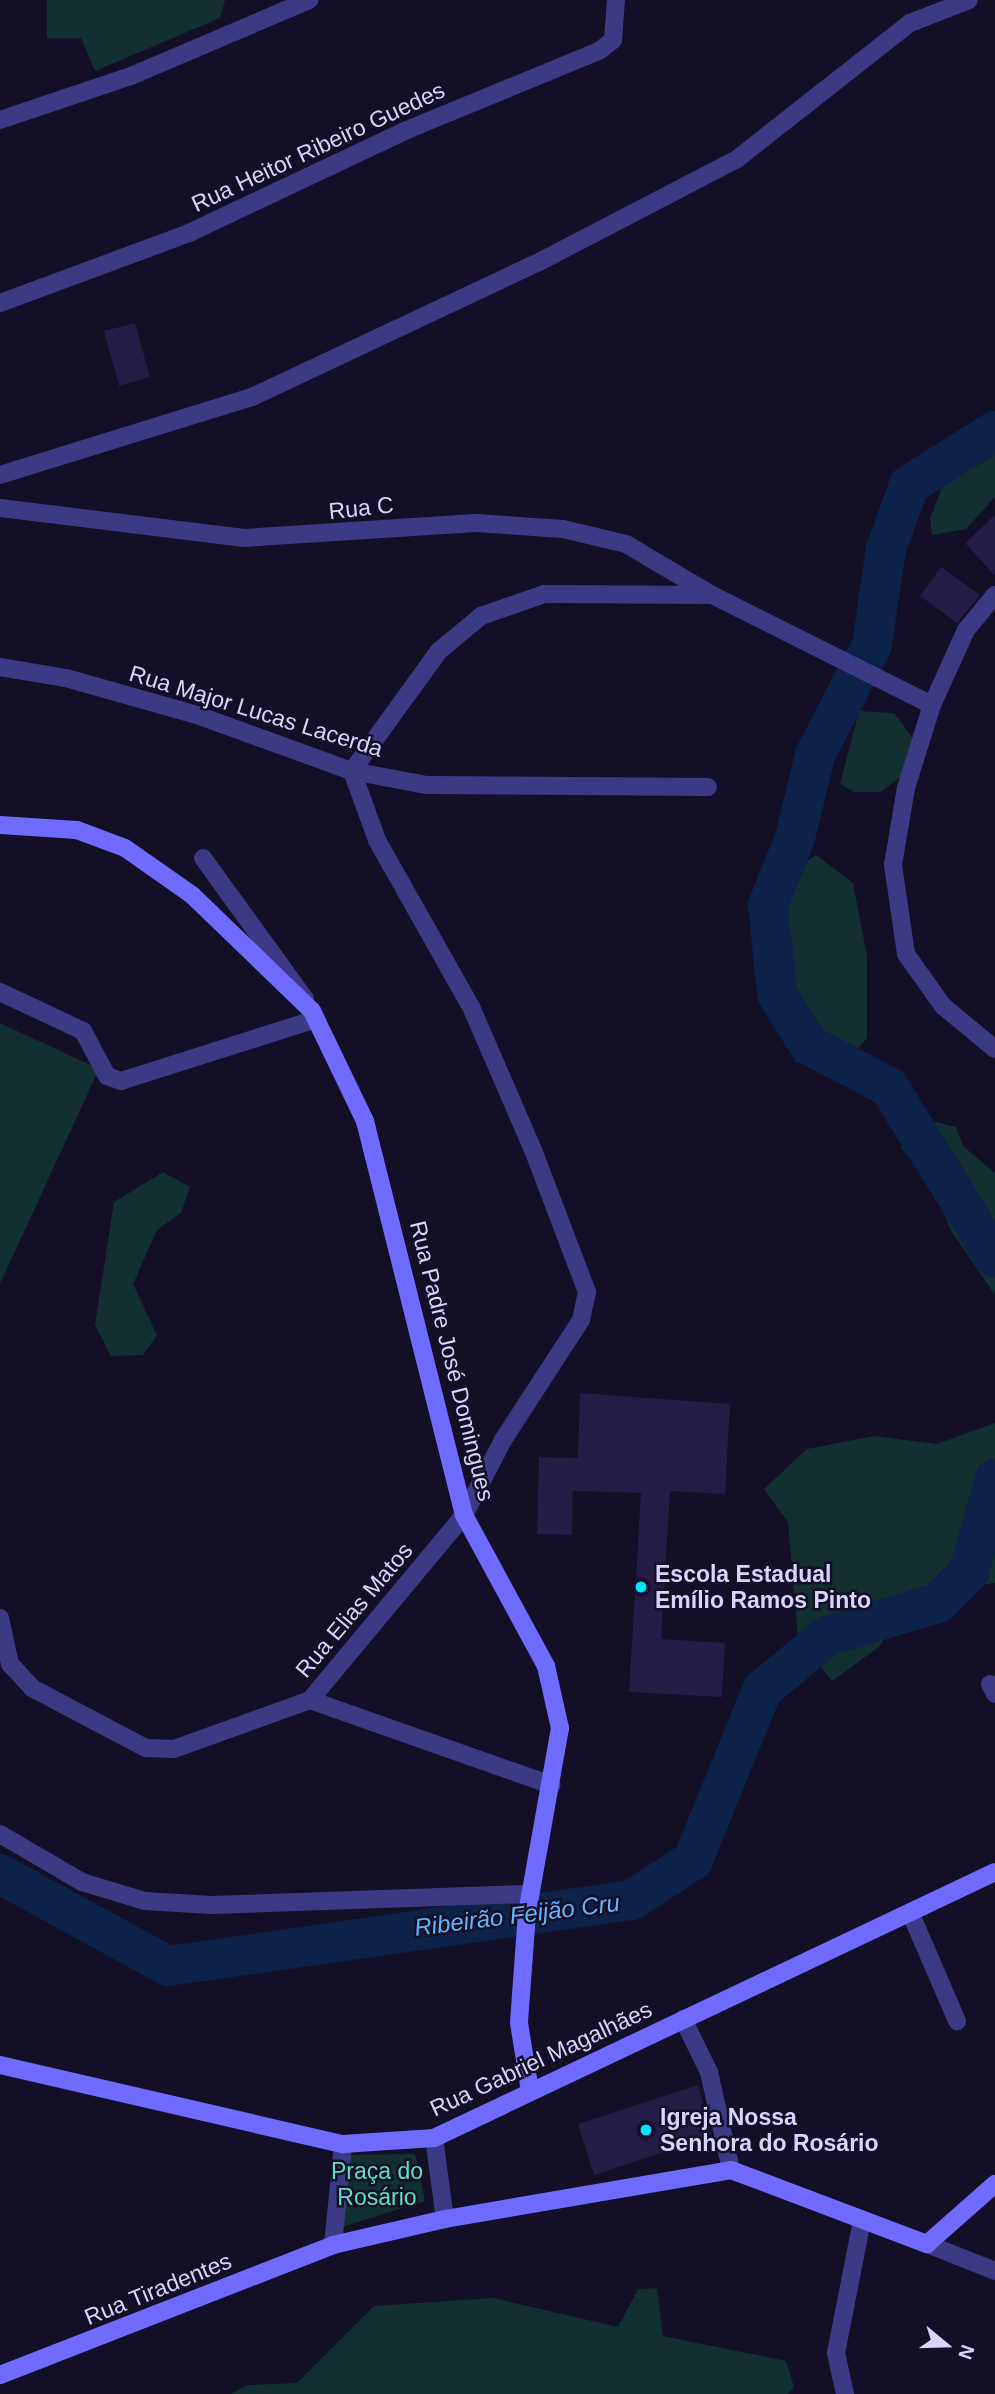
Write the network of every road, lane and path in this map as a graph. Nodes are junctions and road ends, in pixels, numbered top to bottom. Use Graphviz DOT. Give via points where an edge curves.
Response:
graph roads {
  1 [pos="309,0"];
  2 [pos="616,0"];
  3 [pos="969,0"];
  4 [pos="0,120"];
  5 [pos="0,303"];
  6 [pos="0,475"];
  7 [pos="0,508"];
  8 [pos="712,595"];
  9 [pos="995,595"];
  10 [pos="0,667"];
  11 [pos="932,705"];
  12 [pos="352,771"];
  13 [pos="708,787"];
  14 [pos="0,825"];
  15 [pos="203,858"];
  16 [pos="0,992"];
  17 [pos="314,1015"];
  18 [pos="995,1049"];
  19 [pos="464,1515"];
  20 [pos="0,1618"];
  21 [pos="310,1700"];
  22 [pos="552,1785"];
  23 [pos="0,1834"];
  24 [pos="995,1872"];
  25 [pos="529,1894"];
  26 [pos="910,1912"];
  27 [pos="682,2019"];
  28 [pos="957,2021"];
  29 [pos="0,2065"];
  30 [pos="530,2091"];
  31 [pos="434,2138"];
  32 [pos="343,2144"];
  33 [pos="731,2170"];
  34 [pos="995,2184"];
  35 [pos="445,2219"];
  36 [pos="862,2220"];
  37 [pos="927,2244"];
  38 [pos="333,2245"];
  39 [pos="995,2271"];
  40 [pos="0,2375"];
  41 [pos="845,2394"];
  1 -- 4 [label="street" via="131,76"];
  2 -- 5 [label="street, Rua Heitor Ribeiro Guedes" via="613,40 598,51 407,130 189,233"];
  3 -- 6 [label="street" via="910,23 737,159 541,261 252,397"];
  7 -- 8 [label="street, Rua C" via="244,538 476,523 563,529 626,544"];
  8 -- 11 [label="street, Rua C"];
  8 -- 12 [label="street" via="544,594 481,615 439,651"];
  9 -- 11 [label="street" via="966,630"];
  10 -- 12 [label="street, Rua Major Lucas Lacerda" via="197,715"];
  11 -- 18 [label="street" via="906,788 893,865 896,910 906,954 943,1006"];
  12 -- 13 [label="street, Rua Major Lucas Lacerda" via="426,785"];
  12 -- 19 [label="street, Rua Elias Matos" via="377,840 471,1007 587,1292 581,1320 503,1440"];
  14 -- 17 [label="street, Rua Padre José Domingues" via="77,830 125,848 191,895"];
  15 -- 17 [label="street"];
  16 -- 17 [label="street" via="83,1031 107,1076 121,1082"];
  17 -- 19 [label="street, Rua Padre José Domingues" via="365,1121"];
  19 -- 21 [label="street, Rua Elias Matos"];
  19 -- 22 [label="street, Rua Padre José Domingues" via="546,1666 559,1728"];
  20 -- 21 [label="street, Rua Elias Matos" via="10,1664 32,1688 146,1748 174,1749"];
  21 -- 22 [label="street"];
  22 -- 25 [label="street, Rua Padre José Domingues"];
  23 -- 25 [label="street" via="82,1882 145,1901 211,1905"];
  24 -- 26 [label="street, Rua Gabriel Magalhães"];
  25 -- 30 [label="street, Rua Padre José Domingues" via="519,2023"];
  26 -- 27 [label="street, Rua Gabriel Magalhães"];
  26 -- 28 [label="street"];
  27 -- 30 [label="street, Rua Gabriel Magalhães"];
  27 -- 33 [label="street" via="709,2072"];
  29 -- 32 [label="street, Rua Gabriel Magalhães"];
  30 -- 31 [label="street, Rua Gabriel Magalhães"];
  31 -- 32 [label="street, Rua Gabriel Magalhães"];
  31 -- 35 [label="street"];
  32 -- 38 [label="street"];
  33 -- 35 [label="street, Rua Tiradentes"];
  33 -- 36 [label="street"];
  34 -- 37 [label="street"];
  35 -- 38 [label="street, Rua Tiradentes"];
  36 -- 37 [label="street"];
  36 -- 41 [label="street" via="835,2353"];
  37 -- 39 [label="street"];
  38 -- 40 [label="street, Rua Tiradentes"];
}
